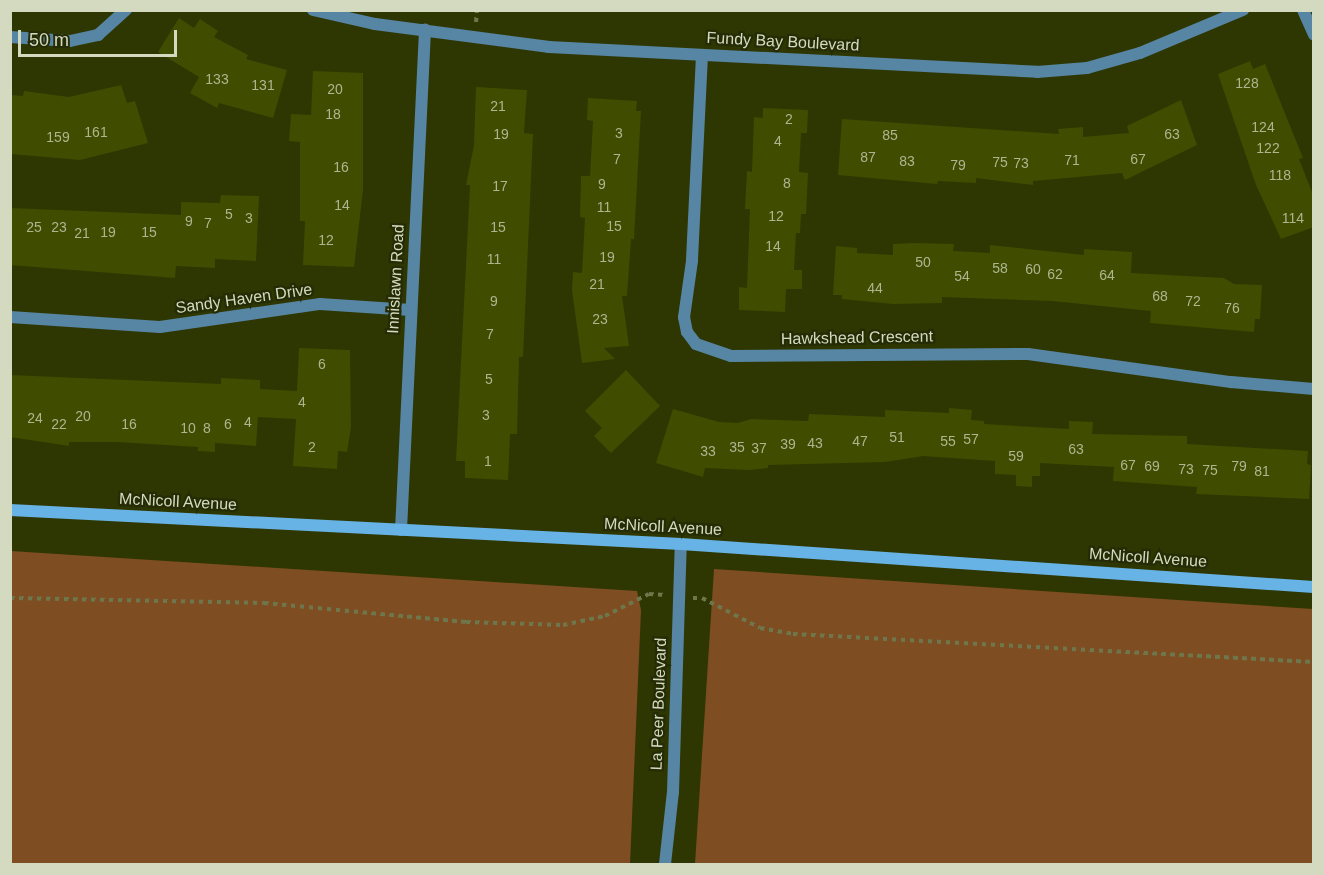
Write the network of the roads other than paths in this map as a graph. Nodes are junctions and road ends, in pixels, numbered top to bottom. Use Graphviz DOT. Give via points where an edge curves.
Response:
graph roads {
  1 [pos="126,10"];
  2 [pos="313,10"];
  3 [pos="1243,10"];
  4 [pos="1303,10"];
  5 [pos="425,30"];
  6 [pos="1314,35"];
  7 [pos="10,37"];
  8 [pos="702,55"];
  9 [pos="411,310"];
  10 [pos="10,317"];
  11 [pos="1314,389"];
  12 [pos="10,510"];
  13 [pos="401,530"];
  14 [pos="681,544"];
  15 [pos="1314,587"];
  16 [pos="665,864"];
  1 -- 7 [label="street" via="98,35 70,41"];
  2 -- 5 [label="street, Fundy Bay Boulevard"];
  3 -- 8 [label="street, Fundy Bay Boulevard" via="1140,53 1087,68 1037,72"];
  4 -- 6 [label="street"];
  5 -- 8 [label="street, Fundy Bay Boulevard" via="549,47"];
  5 -- 9 [label="street, Innislawn Road"];
  8 -- 11 [label="street, Hawkshead Crescent" via="692,261 684,316 687,332 696,344 730,356 1028,354 1231,382"];
  9 -- 10 [label="street, Sandy Haven Drive" via="320,304 160,327"];
  9 -- 13 [label="street, Innislawn Road"];
  12 -- 13 [label="main road, McNicoll Avenue"];
  13 -- 14 [label="main road, McNicoll Avenue"];
  14 -- 15 [label="main road, McNicoll Avenue"];
  14 -- 16 [label="street, La Peer Boulevard" via="673,792"];
}
